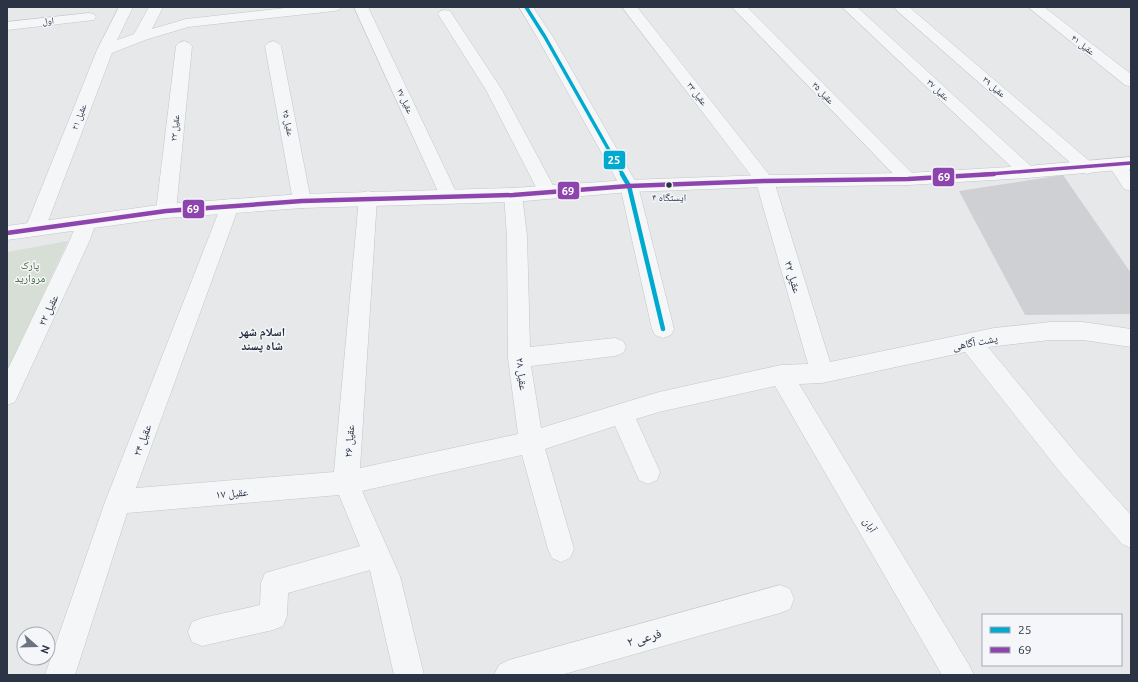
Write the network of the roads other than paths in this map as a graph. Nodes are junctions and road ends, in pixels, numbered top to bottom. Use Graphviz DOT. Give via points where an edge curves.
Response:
graph roads {
  1 [pos="126,7"];
  2 [pos="156,7"];
  3 [pos="192,7"];
  4 [pos="362,7"];
  5 [pos="526,7"];
  6 [pos="629,7"];
  7 [pos="739,7"];
  8 [pos="849,7"];
  9 [pos="900,7"];
  10 [pos="1035,7"];
  11 [pos="326,8"];
  12 [pos="445,14"];
  13 [pos="89,17"];
  14 [pos="186,23"];
  15 [pos="7,26"];
  16 [pos="140,37"];
  17 [pos="184,46"];
  18 [pos="273,46"];
  19 [pos="105,50"];
  20 [pos="1131,82"];
  21 [pos="1124,164"];
  22 [pos="1087,168"];
  23 [pos="1027,172"];
  24 [pos="908,180"];
  25 [pos="765,182"];
  26 [pos="1131,184"];
  27 [pos="629,186"];
  28 [pos="547,191"];
  29 [pos="513,195"];
  30 [pos="449,196"];
  31 [pos="368,198"];
  32 [pos="302,201"];
  33 [pos="230,206"];
  34 [pos="166,211"];
  35 [pos="86,223"];
  36 [pos="35,229"];
  37 [pos="7,233"];
  38 [pos="663,328"];
  39 [pos="1131,338"];
  40 [pos="971,342"];
  41 [pos="615,347"];
  42 [pos="519,358"];
  43 [pos="822,373"];
  44 [pos="781,375"];
  45 [pos="7,395"];
  46 [pos="622,414"];
  47 [pos="531,442"];
  48 [pos="648,472"];
  49 [pos="346,483"];
  50 [pos="118,502"];
  51 [pos="1131,535"];
  52 [pos="561,549"];
  53 [pos="378,555"];
  54 [pos="780,600"];
  55 [pos="202,632"];
  56 [pos="60,675"];
  57 [pos="409,675"];
  58 [pos="509,675"];
  59 [pos="959,675"];
  1 -- 19 [label="street, عقیل ۲۱"];
  2 -- 16 [label="street"];
  3 -- 14 [label="street"];
  4 -- 30 [label="street, عقیل ۲۷"];
  5 -- 27 [label="street"];
  6 -- 25 [label="street, عقیل ۳۳"];
  7 -- 24 [label="street, عقیل ۳۵"];
  8 -- 23 [label="street, عقیل ۳۷"];
  9 -- 22 [label="street, عقیل ۳۹"];
  10 -- 20 [label="street, عقیل ۴۱"];
  11 -- 14 [label="street"];
  12 -- 28 [label="street" via="494,90"];
  13 -- 15 [label="street, اول"];
  14 -- 16 [label="street"];
  16 -- 19 [label="street"];
  17 -- 34 [label="street, عقیل ۲۳"];
  18 -- 32 [label="street, عقیل ۲۵"];
  19 -- 36 [label="street, عقیل ۲۱"];
  21 -- 22 [label="main road"];
  21 -- 26 [label="street"];
  22 -- 23 [label="main road"];
  23 -- 24 [label="main road"];
  24 -- 25 [label="main road"];
  25 -- 27 [label="main road"];
  25 -- 43 [label="street, عقیل ۳۲"];
  27 -- 28 [label="main road"];
  27 -- 38 [label="street"];
  28 -- 29 [label="main road"];
  29 -- 30 [label="main road"];
  29 -- 42 [label="street, ۲۸ عقیل" via="517,236"];
  30 -- 31 [label="main road"];
  31 -- 32 [label="main road"];
  31 -- 49 [label="street, عقیل ۲۶"];
  32 -- 33 [label="main road"];
  33 -- 34 [label="main road"];
  33 -- 50 [label="street, عقیل ۲۴"];
  34 -- 35 [label="main road"];
  35 -- 36 [label="main road"];
  35 -- 45 [label="street, عقیل ۲۲"];
  36 -- 37 [label="main road"];
  39 -- 40 [label="street, پشت آگاهی" via="1082,331 1050,331"];
  40 -- 43 [label="street, پشت آگاهی"];
  40 -- 51 [label="street" via="1069,464"];
  41 -- 42 [label="street"];
  42 -- 47 [label="street, ۲۸ عقیل"];
  43 -- 44 [label="street, پشت آگاهی"];
  44 -- 46 [label="street, پشت آگاهی" via="659,402"];
  44 -- 59 [label="street, آبان"];
  46 -- 47 [label="street, عقیل ۱۷"];
  46 -- 48 [label="street"];
  47 -- 49 [label="street, عقیل ۱۷"];
  47 -- 52 [label="street, ۲۸ عقیل"];
  49 -- 50 [label="street, عقیل ۱۷"];
  49 -- 53 [label="street, عقیل ۲۶"];
  50 -- 56 [label="street, عقیل ۲۴"];
  53 -- 55 [label="street" via="275,583 274,616"];
  53 -- 57 [label="street, عقیل ۲۶" via="386,576"];
  54 -- 58 [label="street, فرعی ۲"];
}
